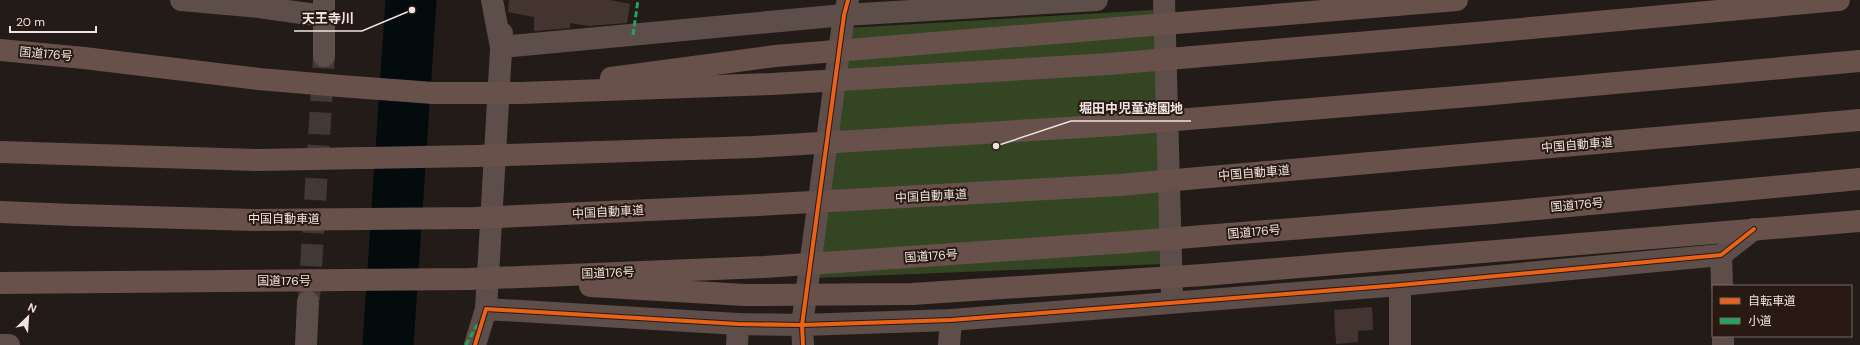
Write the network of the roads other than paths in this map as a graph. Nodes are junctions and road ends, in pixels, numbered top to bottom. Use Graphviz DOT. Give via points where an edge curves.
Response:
graph roads {
  1 [pos="181,0"];
  2 [pos="492,0"];
  3 [pos="504,0"];
  4 [pos="1097,0"];
  5 [pos="1164,0"];
  6 [pos="1457,0"];
  7 [pos="1839,0"];
  8 [pos="259,4"];
  9 [pos="323,8"];
  10 [pos="846,8"];
  11 [pos="501,47"];
  12 [pos="0,50"];
  13 [pos="324,56"];
  14 [pos="1860,61"];
  15 [pos="522,93"];
  16 [pos="1860,120"];
  17 [pos="0,152"];
  18 [pos="1860,179"];
  19 [pos="0,212"];
  20 [pos="1860,221"];
  21 [pos="1754,229"];
  22 [pos="1721,255"];
  23 [pos="468,279"];
  24 [pos="0,283"];
  25 [pos="1400,285"];
  26 [pos="1722,285"];
  27 [pos="308,302"];
  28 [pos="1172,302"];
  29 [pos="486,309"];
  30 [pos="951,320"];
  31 [pos="738,324"];
  32 [pos="802,335"];
  33 [pos="0,345"];
  34 [pos="9,345"];
  35 [pos="306,345"];
  36 [pos="475,345"];
  37 [pos="737,345"];
  38 [pos="949,345"];
  39 [pos="1400,345"];
  1 -- 8 [label="street"];
  2 -- 11 [label="street"];
  3 -- 11 [label="street"];
  4 -- 10 [label="street"];
  5 -- 28 [label="street"];
  6 -- 15 [label="highway" via="775,56 653,71"];
  7 -- 15 [label="highway, 国道176号" via="1109,64 772,84"];
  8 -- 9 [label="street"];
  9 -- 13 [label="street"];
  10 -- 11 [label="street"];
  10 -- 32 [label="street"];
  11 -- 29 [label="street"];
  12 -- 15 [label="highway, 国道176号" via="340,86 433,93"];
  14 -- 17 [label="highway" via="1131,124 754,147 257,160"];
  16 -- 19 [label="highway, 中国自動車道" via="1119,185 760,205 460,218 254,220"];
  18 -- 23 [label="highway, 国道176号" via="1493,213 1128,242 764,267"];
  20 -- 21 [label="highway"];
  21 -- 22 [label="street"];
  21 -- 23 [label="highway" via="1203,275 912,294 744,295"];
  22 -- 25 [label="street"];
  22 -- 26 [label="street"];
  23 -- 24 [label="highway, 国道176号"];
  25 -- 28 [label="street"];
  25 -- 39 [label="street"];
  27 -- 35 [label="street"];
  28 -- 30 [label="street"];
  29 -- 31 [label="street"];
  29 -- 36 [label="street"];
  30 -- 32 [label="street"];
  30 -- 38 [label="street"];
  31 -- 32 [label="street"];
  31 -- 37 [label="street"];
  33 -- 34 [label="street"];
}
